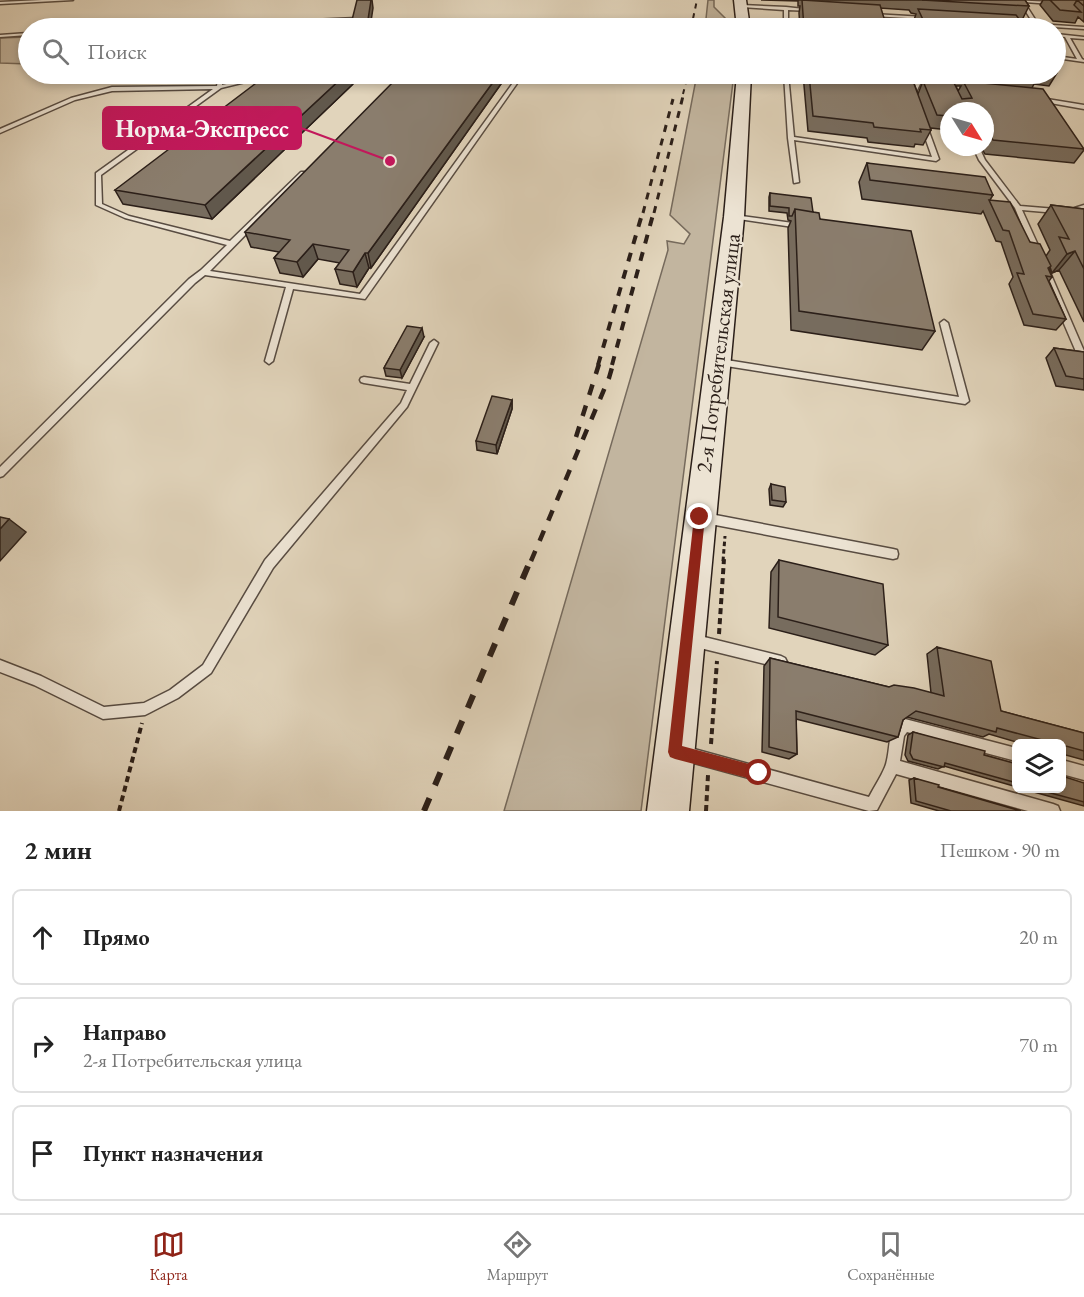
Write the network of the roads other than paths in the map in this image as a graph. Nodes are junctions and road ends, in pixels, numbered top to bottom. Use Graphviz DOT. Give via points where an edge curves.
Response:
graph roads {
  1 [pos="25,0"];
  2 [pos="71,0"];
  3 [pos="1010,0"];
  4 [pos="1021,1"];
  5 [pos="17,2"];
  6 [pos="0,3"];
  7 [pos="741,3"];
  8 [pos="1055,3"];
  9 [pos="786,8"];
  10 [pos="819,11"];
  11 [pos="864,14"];
  12 [pos="743,18"];
  13 [pos="786,18"];
  14 [pos="887,18"];
  15 [pos="1032,18"];
  16 [pos="1077,20"];
  17 [pos="1066,26"];
  18 [pos="1084,28"];
  19 [pos="18,35"];
  20 [pos="0,36"];
  21 [pos="1067,36"];
  22 [pos="1084,38"];
  23 [pos="1066,59"];
  24 [pos="1082,61"];
  25 [pos="219,84"];
  26 [pos="232,84"];
  27 [pos="515,84"];
  28 [pos="743,84"];
  29 [pos="787,84"];
  30 [pos="917,84"];
  31 [pos="219,87"];
  32 [pos="1029,98"];
  33 [pos="916,105"];
  34 [pos="1084,107"];
  35 [pos="920,116"];
  36 [pos="0,131"];
  37 [pos="791,138"];
  38 [pos="980,156"];
  39 [pos="305,171"];
  40 [pos="796,182"];
  41 [pos="1084,207"];
  42 [pos="1018,208"];
  43 [pos="734,217"];
  44 [pos="806,227"];
  45 [pos="232,244"];
  46 [pos="204,272"];
  47 [pos="290,286"];
  48 [pos="944,323"];
  49 [pos="434,344"];
  50 [pos="269,361"];
  51 [pos="1084,361"];
  52 [pos="718,362"];
  53 [pos="364,380"];
  54 [pos="412,388"];
  55 [pos="0,473"];
  56 [pos="700,517"];
  57 [pos="893,554"];
  58 [pos="688,639"];
  59 [pos="0,666"];
  60 [pos="799,666"];
  61 [pos="675,752"];
  62 [pos="1012,754"];
  63 [pos="893,766"];
  64 [pos="1066,768"];
  65 [pos="1084,773"];
  66 [pos="872,808"];
  67 [pos="668,811"];
  68 [pos="1053,811"];
  1 -- 5 [label="lane"];
  2 -- 5 [label="lane"];
  3 -- 4 [label="lane"];
  4 -- 8 [label="lane"];
  4 -- 15 [label="lane"];
  5 -- 6 [label="lane"];
  7 -- 9 [label="lane"];
  7 -- 12 [label="street"];
  9 -- 10 [label="lane"];
  9 -- 13 [label="lane"];
  11 -- 14 [label="lane"];
  16 -- 18 [label="lane"];
  17 -- 18 [label="lane"];
  19 -- 20 [label="lane"];
  21 -- 22 [label="lane"];
  21 -- 24 [label="lane"];
  23 -- 24 [label="lane"];
  25 -- 31 [label="lane"];
  26 -- 31 [label="lane"];
  27 -- 47 [label="lane" via="362,297"];
  28 -- 43 [label="street, 2-я Потребительская улица"];
  29 -- 37 [label="lane"];
  30 -- 33 [label="lane" via="912,94"];
  31 -- 36 [label="lane" via="112,89 73,99"];
  31 -- 45 [label="lane" via="98,174 99,205 127,217"];
  32 -- 34 [label="lane"];
  35 -- 37 [label="lane" via="936,159"];
  37 -- 40 [label="lane"];
  38 -- 42 [label="lane"];
  39 -- 45 [label="lane"];
  41 -- 42 [label="lane" via="1068,212"];
  42 -- 51 [label="lane"];
  43 -- 44 [label="lane"];
  43 -- 52 [label="street, 2-я Потребительская улица"];
  45 -- 46 [label="lane"];
  46 -- 47 [label="lane"];
  46 -- 55 [label="lane"];
  47 -- 50 [label="lane"];
  48 -- 52 [label="lane" via="965,401"];
  49 -- 54 [label="lane"];
  52 -- 56 [label="street, 2-я Потребительская улица"];
  53 -- 54 [label="lane"];
  54 -- 59 [label="lane" via="404,405 269,564 207,669 174,694 145,710 103,713"];
  56 -- 57 [label="lane"];
  56 -- 58 [label="street, 2-я Потребительская улица"];
  58 -- 60 [label="lane"];
  58 -- 61 [label="street, 2-я Потребительская улица"];
  61 -- 66 [label="lane"];
  61 -- 67 [label="street, 2-я Потребительская улица"];
  62 -- 63 [label="lane" via="905,725 898,732"];
  63 -- 66 [label="lane"];
  63 -- 68 [label="lane"];
  64 -- 65 [label="lane"];
}
